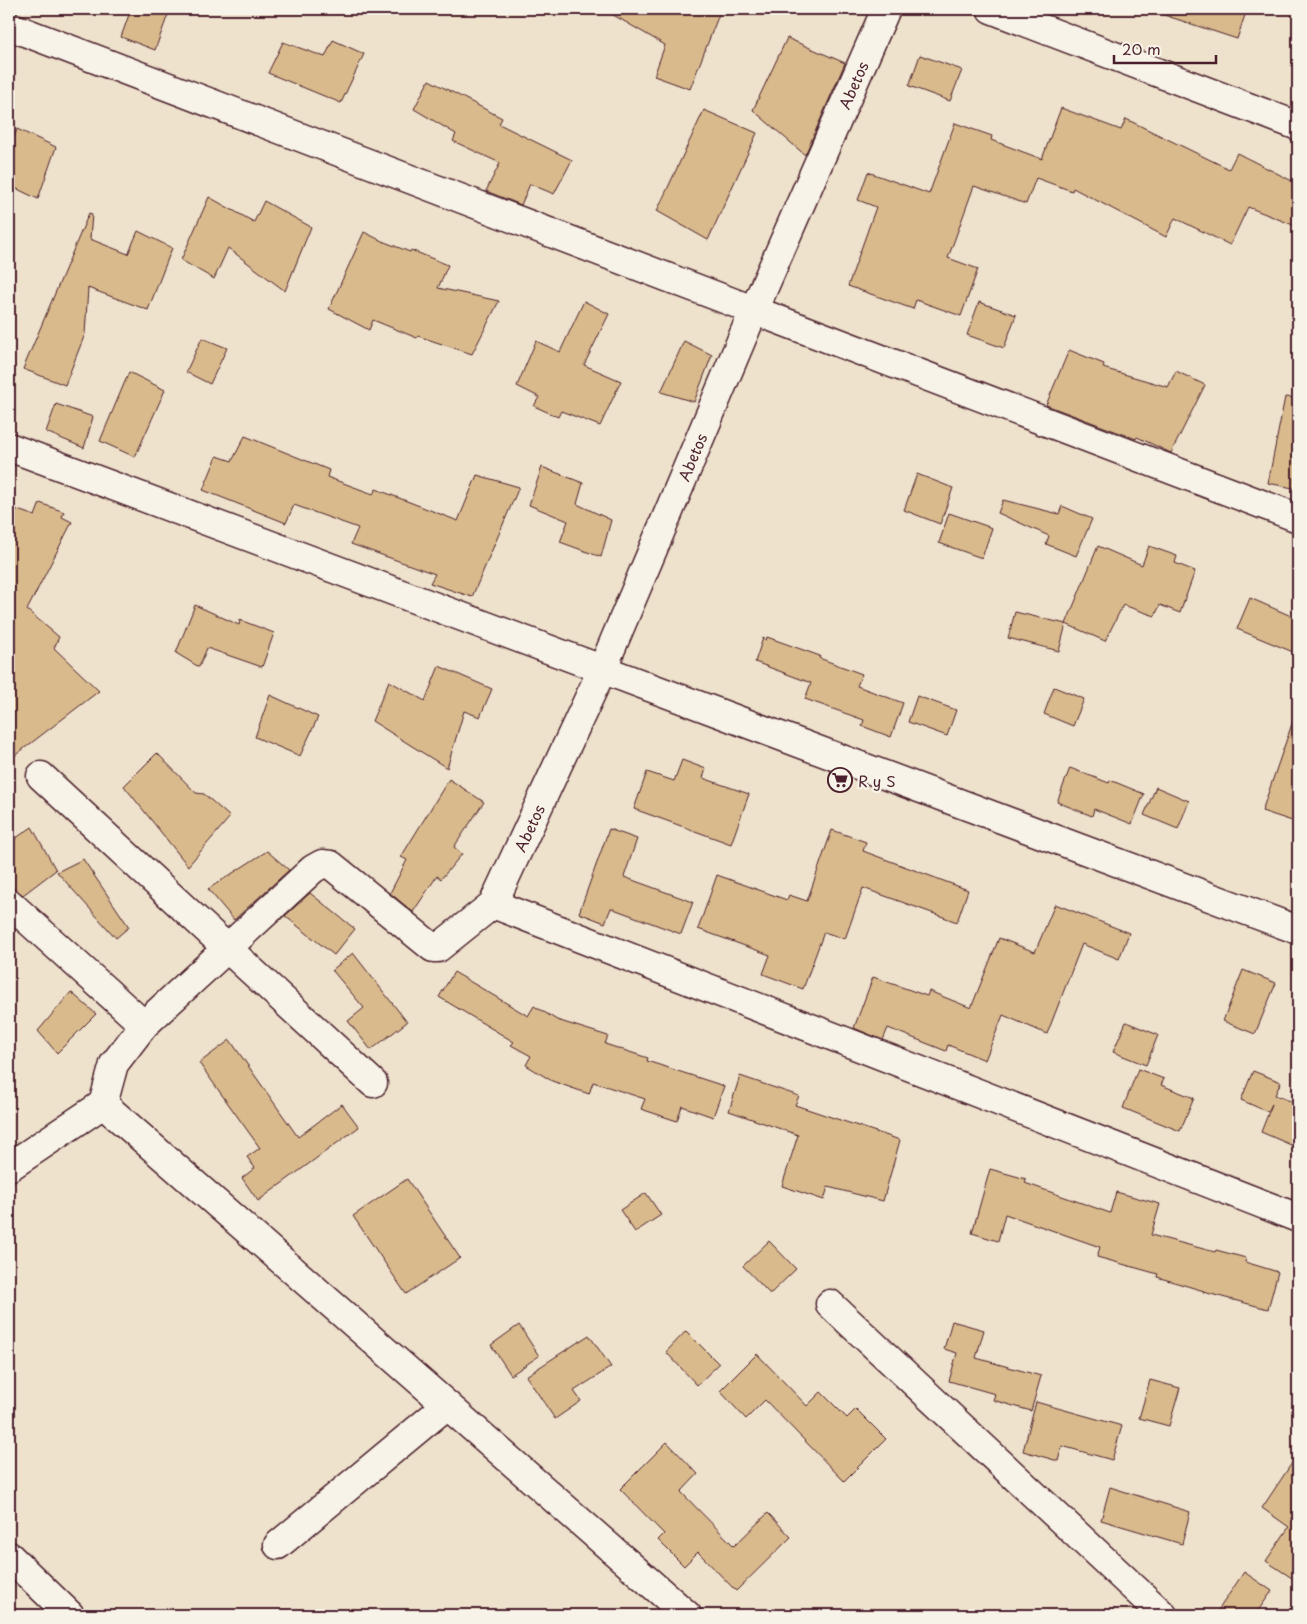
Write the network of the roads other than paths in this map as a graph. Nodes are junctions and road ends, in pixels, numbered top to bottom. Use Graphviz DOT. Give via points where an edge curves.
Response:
graph roads {
  1 [pos="886,9"];
  2 [pos="991,9"];
  3 [pos="15,27"];
  4 [pos="1298,126"];
  5 [pos="754,310"];
  6 [pos="9,447"];
  7 [pos="1298,518"];
  8 [pos="602,670"];
  9 [pos="41,776"];
  10 [pos="9,903"];
  11 [pos="493,904"];
  12 [pos="1298,930"];
  13 [pos="228,947"];
  14 [pos="144,1025"];
  15 [pos="373,1083"];
  16 [pos="103,1104"];
  17 [pos="9,1166"];
  18 [pos="1298,1218"];
  19 [pos="830,1304"];
  20 [pos="447,1405"];
  21 [pos="278,1545"];
  22 [pos="9,1556"];
  23 [pos="70,1615"];
  24 [pos="688,1615"];
  25 [pos="1163,1615"];
  1 -- 5 [label="street, Abetos"];
  2 -- 4 [label="street"];
  3 -- 5 [label="street"];
  5 -- 7 [label="street"];
  5 -- 8 [label="street, Abetos"];
  6 -- 8 [label="street"];
  8 -- 11 [label="street, Abetos"];
  8 -- 12 [label="street"];
  9 -- 13 [label="street"];
  10 -- 14 [label="street"];
  11 -- 13 [label="street" via="438,948 433,948 331,865 322,864"];
  11 -- 18 [label="street"];
  13 -- 14 [label="street"];
  13 -- 15 [label="street"];
  14 -- 16 [label="street" via="114,1064"];
  16 -- 17 [label="street"];
  16 -- 20 [label="street"];
  19 -- 25 [label="street"];
  20 -- 21 [label="street"];
  20 -- 24 [label="street"];
  22 -- 23 [label="street"];
}
